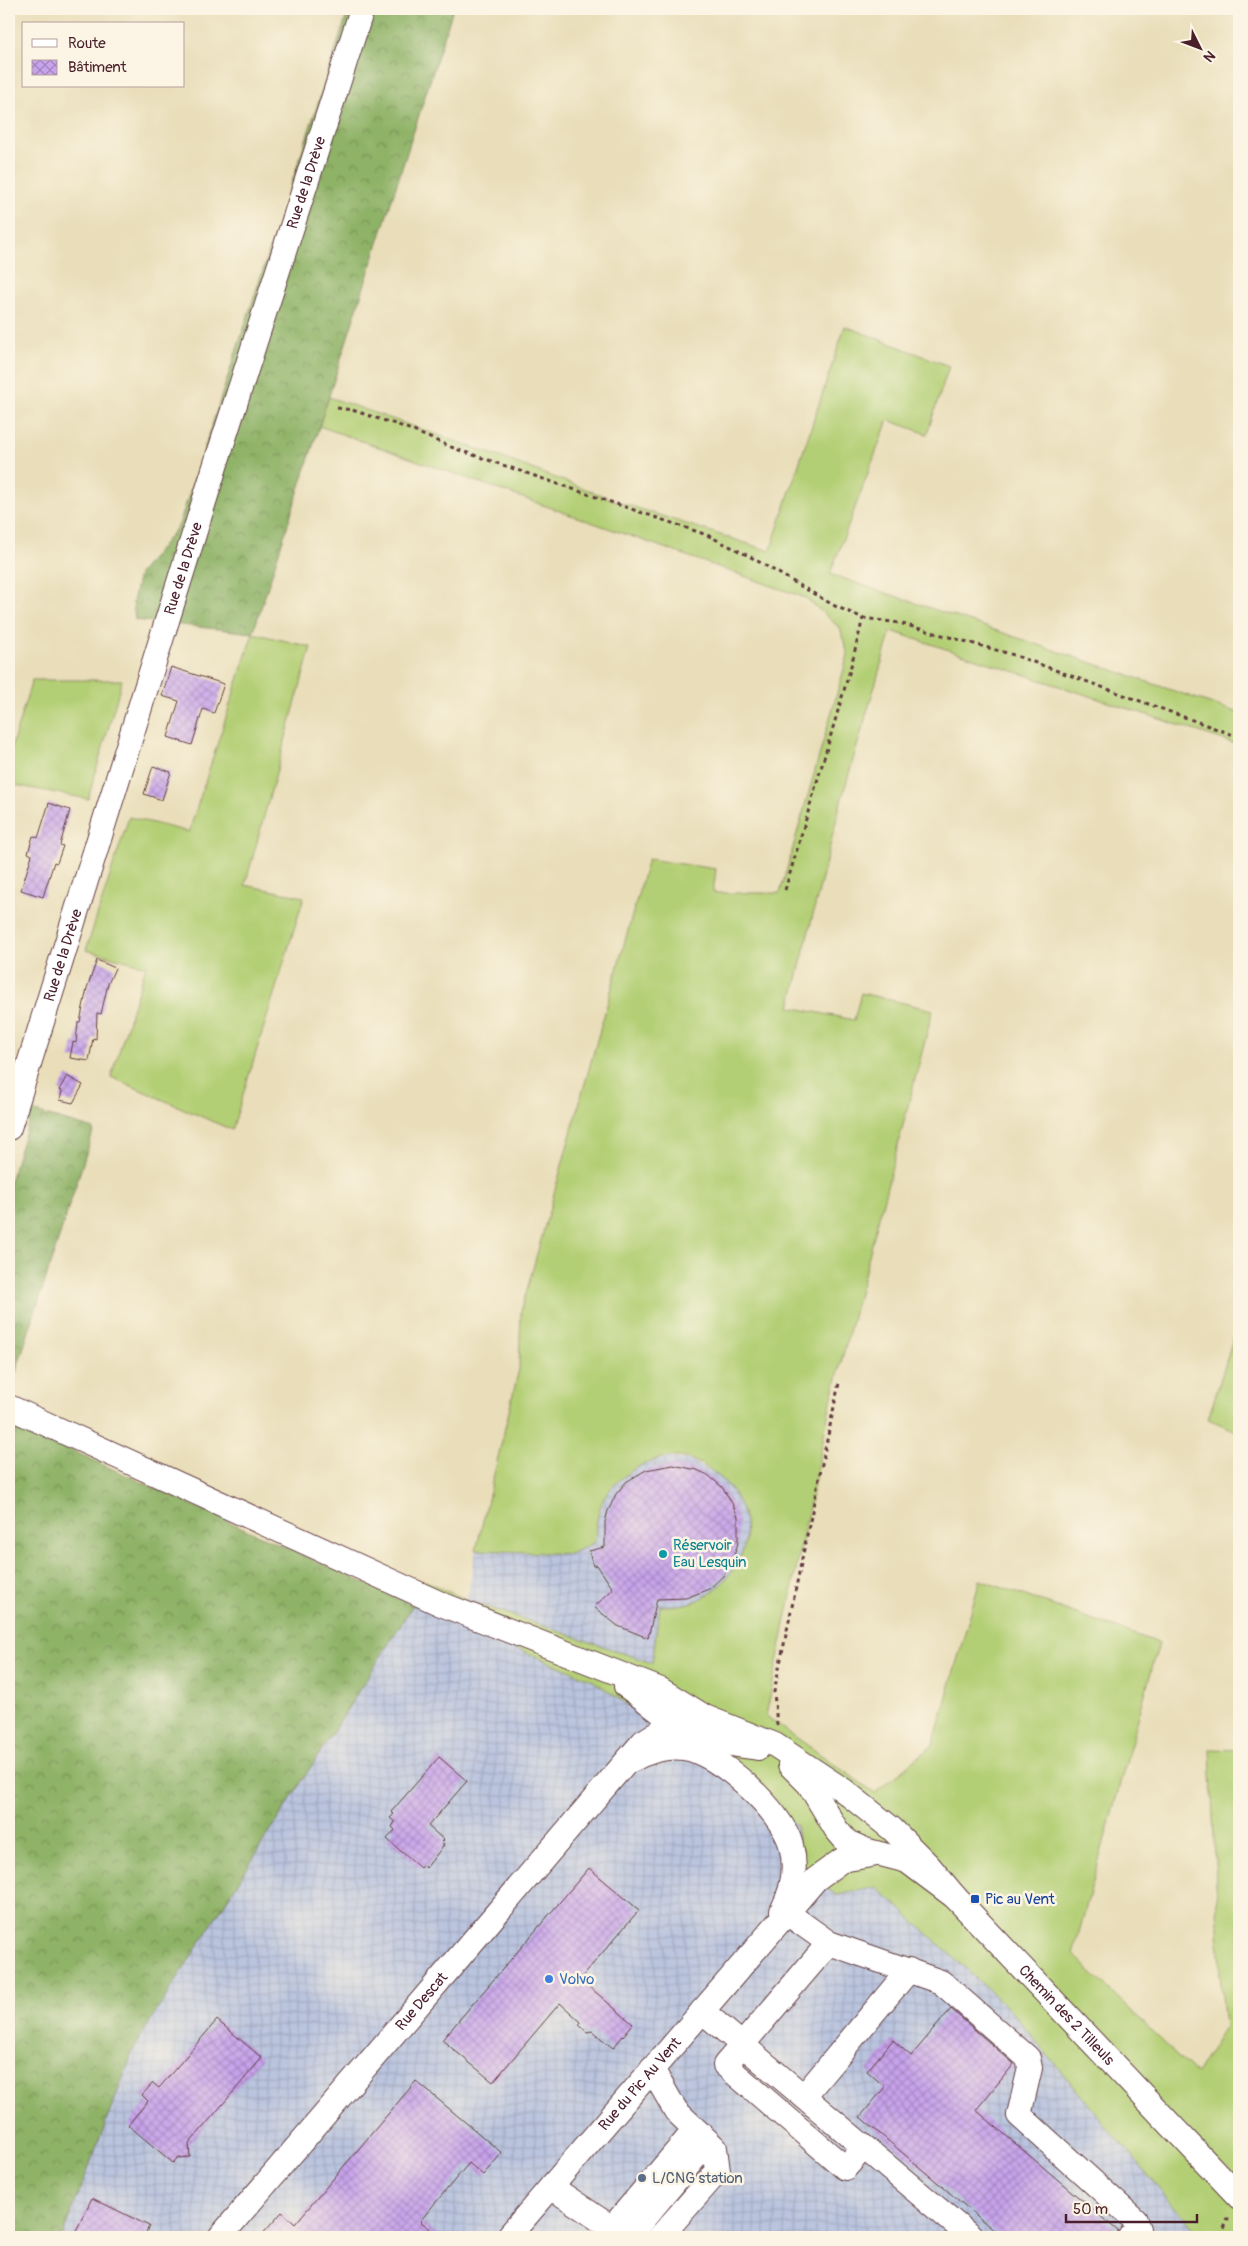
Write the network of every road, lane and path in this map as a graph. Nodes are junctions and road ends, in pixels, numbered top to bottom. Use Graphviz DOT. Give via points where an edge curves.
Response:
graph roads {
  1 [pos="362,9"];
  2 [pos="337,408"];
  3 [pos="863,618"];
  4 [pos="1239,737"];
  5 [pos="785,890"];
  6 [pos="9,1128"];
  7 [pos="839,1383"];
  8 [pos="9,1407"];
  9 [pos="641,1689"];
  10 [pos="716,1722"];
  11 [pos="677,1724"];
  12 [pos="769,1743"];
  13 [pos="624,1765"];
  14 [pos="729,1772"];
  15 [pos="858,1802"];
  16 [pos="850,1853"];
  17 [pos="881,1854"];
  18 [pos="955,1897"];
  19 [pos="779,1921"];
  20 [pos="829,1943"];
  21 [pos="909,1970"];
  22 [pos="702,2011"];
  23 [pos="742,2044"];
  24 [pos="652,2069"];
  25 [pos="804,2096"];
  26 [pos="702,2136"];
  27 [pos="864,2147"];
  28 [pos="551,2187"];
  29 [pos="1239,2197"];
  30 [pos="622,2234"];
  31 [pos="220,2237"];
  32 [pos="508,2237"];
  33 [pos="660,2237"];
  34 [pos="971,2237"];
  35 [pos="1130,2237"];
  1 -- 6 [label="street, Rue de la Drève" via="218,457"];
  2 -- 3 [label="path" via="396,424 456,449 708,535 835,606"];
  3 -- 4 [label="path" via="899,623 1014,655"];
  3 -- 5 [label="path"];
  7 -- 12 [label="path" via="774,1692 778,1722"];
  8 -- 9 [label="street" via="426,1598 568,1655"];
  9 -- 10 [label="street" via="661,1690"];
  9 -- 11 [label="street"];
  10 -- 11 [label="street, Rue Descat" via="706,1720"];
  10 -- 12 [label="street"];
  11 -- 13 [label="street, Rue Descat" via="649,1738"];
  11 -- 16 [label="street" via="704,1738 759,1748 787,1763 809,1784 847,1842"];
  12 -- 15 [label="street"];
  13 -- 14 [label="street, Rue Descat" via="651,1751 685,1748 707,1756"];
  13 -- 31 [label="street, Rue Descat"];
  14 -- 19 [label="street, Rue du Pic Au Vent" via="767,1804 791,1844 793,1882"];
  15 -- 16 [label="street" via="862,1821"];
  15 -- 18 [label="street" via="892,1829"];
  16 -- 17 [label="street, Rue du Pic Au Vent" via="857,1856"];
  16 -- 19 [label="street, Rue du Pic Au Vent" via="822,1874"];
  17 -- 18 [label="street, Chemin des 2 Tilleuls" via="913,1864"];
  18 -- 29 [label="street, Chemin des 2 Tilleuls"];
  19 -- 20 [label="street"];
  19 -- 22 [label="street, Rue du Pic Au Vent"];
  20 -- 21 [label="street"];
  20 -- 23 [label="street"];
  21 -- 25 [label="street"];
  21 -- 35 [label="street" via="941,1982 1028,2058 1030,2068 1019,2115 1135,2220 1138,2229"];
  22 -- 23 [label="street"];
  22 -- 24 [label="street, Rue du Pic Au Vent"];
  23 -- 25 [label="street"];
  23 -- 27 [label="street" via="725,2065 845,2168"];
  24 -- 26 [label="street" via="676,2111"];
  24 -- 28 [label="street, Rue du Pic Au Vent"];
  25 -- 27 [label="street"];
  26 -- 30 [label="street"];
  26 -- 33 [label="street" via="715,2148 718,2171"];
  27 -- 34 [label="street"];
  28 -- 30 [label="street"];
  28 -- 32 [label="street, Rue du Pic Au Vent"];
}
